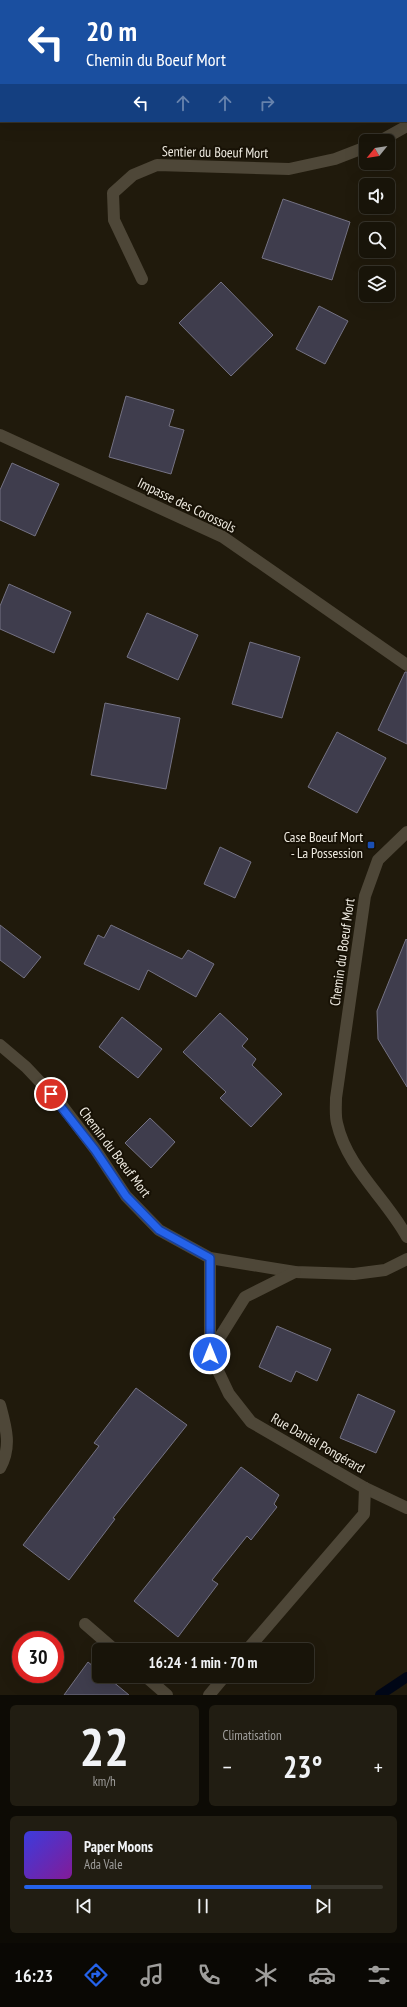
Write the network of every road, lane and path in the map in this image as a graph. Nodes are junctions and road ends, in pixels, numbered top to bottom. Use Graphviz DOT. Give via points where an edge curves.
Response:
graph roads {
  1 [pos="407,126"];
  2 [pos="393,134"];
  3 [pos="359,150"];
  4 [pos="142,279"];
  5 [pos="0,435"];
  6 [pos="407,665"];
  7 [pos="407,832"];
  8 [pos="0,1045"];
  9 [pos="407,1237"];
  10 [pos="406,1255"];
  11 [pos="210,1258"];
  12 [pos="296,1272"];
  13 [pos="210,1354"];
  14 [pos="0,1405"];
  15 [pos="0,1468"];
  16 [pos="365,1488"];
  17 [pos="407,1508"];
  18 [pos="85,1624"];
  19 [pos="107,1643"];
  20 [pos="253,1643"];
  21 [pos="153,1683"];
  22 [pos="219,1683"];
  23 [pos="167,1695"];
  24 [pos="209,1695"];
  1 -- 2 [label="street"];
  3 -- 4 [label="street, Sentier du Boeuf Mort" via="335,160 289,169 157,165 133,175 113,193 114,220"];
  5 -- 6 [label="street, Impasse des Corossols" via="223,537"];
  7 -- 9 [label="street, Chemin du Boeuf Mort" via="378,860 365,896 336,1098 337,1123 350,1154 366,1181 397,1219"];
  8 -- 11 [label="street, Chemin du Boeuf Mort" via="26,1067 60,1103 126,1196 159,1230"];
  10 -- 12 [label="street, Chemin du Boeuf Mort" via="384,1270 354,1274"];
  11 -- 12 [label="street, Chemin du Boeuf Mort"];
  11 -- 13 [label="street, Rue Daniel Pongérard"];
  12 -- 13 [label="street" via="245,1297"];
  13 -- 16 [label="street, Rue Daniel Pongérard" via="229,1394 251,1422"];
  14 -- 15 [label="street" via="7,1430 6,1457"];
  16 -- 17 [label="street"];
  16 -- 20 [label="street, Rue Daniel Pongérard" via="364,1514"];
  18 -- 19 [label="street"];
  21 -- 23 [label="street"];
  22 -- 24 [label="street"];
}
